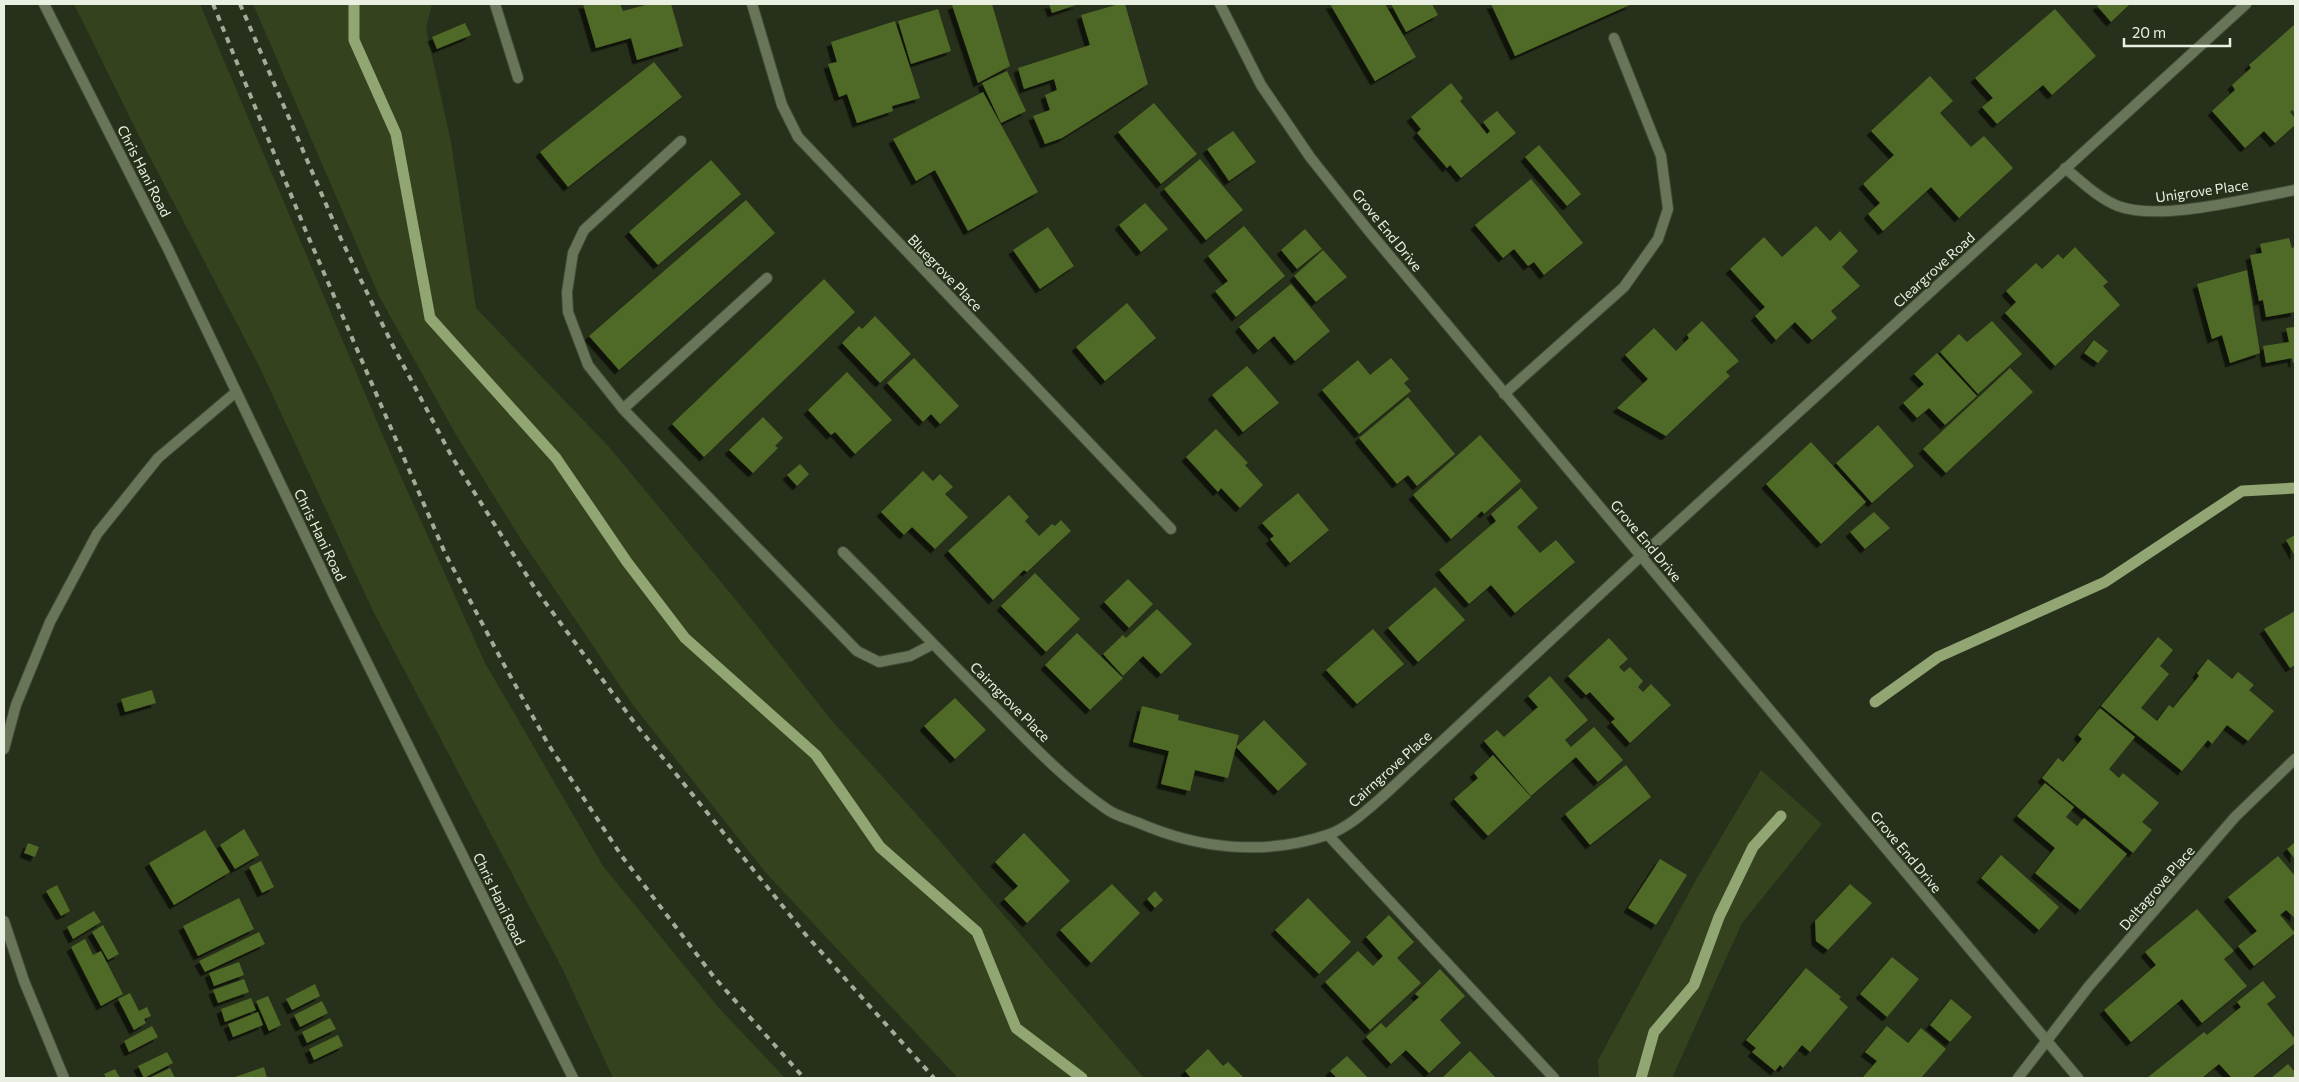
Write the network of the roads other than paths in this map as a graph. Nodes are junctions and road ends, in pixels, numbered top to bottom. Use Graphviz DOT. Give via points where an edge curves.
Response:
graph roads {
  1 [pos="44,4"];
  2 [pos="495,4"];
  3 [pos="752,4"];
  4 [pos="1220,4"];
  5 [pos="2246,4"];
  6 [pos="1614,38"];
  7 [pos="518,78"];
  8 [pos="681,141"];
  9 [pos="2065,168"];
  10 [pos="2295,190"];
  11 [pos="767,278"];
  12 [pos="236,392"];
  13 [pos="1504,394"];
  14 [pos="623,409"];
  15 [pos="1171,529"];
  16 [pos="844,552"];
  17 [pos="1641,556"];
  18 [pos="933,644"];
  19 [pos="4,749"];
  20 [pos="2295,759"];
  21 [pos="1328,835"];
  22 [pos="4,921"];
  23 [pos="2047,1041"];
  24 [pos="64,1078"];
  25 [pos="573,1078"];
  26 [pos="1554,1078"];
  27 [pos="2018,1078"];
  28 [pos="2078,1078"];
  1 -- 12 [label="street, Chris Hani Road"];
  2 -- 7 [label="street"];
  3 -- 15 [label="street, Bluegrove Place" via="782,105 798,137"];
  4 -- 13 [label="street, Grove End Drive" via="1261,85 1310,157"];
  5 -- 9 [label="street, Cleargrove Road"];
  6 -- 13 [label="street" via="1661,156 1668,209 1658,239 1624,287"];
  8 -- 14 [label="street" via="584,230 573,253 567,292 568,312 588,365"];
  9 -- 10 [label="street, Unigrove Place" via="2098,196 2135,212 2164,212"];
  9 -- 17 [label="street, Cleargrove Road"];
  11 -- 14 [label="street"];
  12 -- 19 [label="street" via="158,458 97,534 50,622 16,705"];
  12 -- 25 [label="street, Chris Hani Road"];
  13 -- 17 [label="street, Grove End Drive"];
  14 -- 18 [label="street" via="857,651 879,662 910,656"];
  16 -- 18 [label="street, Cairngrove Place"];
  17 -- 21 [label="street, Cairngrove Place" via="1360,817"];
  17 -- 23 [label="street, Grove End Drive"];
  18 -- 21 [label="street, Cairngrove Place" via="1074,784 1110,811 1198,844 1236,849 1291,844"];
  20 -- 23 [label="street, Deltagrove Place" via="2235,817 2089,986"];
  21 -- 26 [label="street"];
  22 -- 24 [label="street" via="24,981"];
  23 -- 27 [label="street, Deltagrove Place"];
  23 -- 28 [label="street, Grove End Drive"];
}
